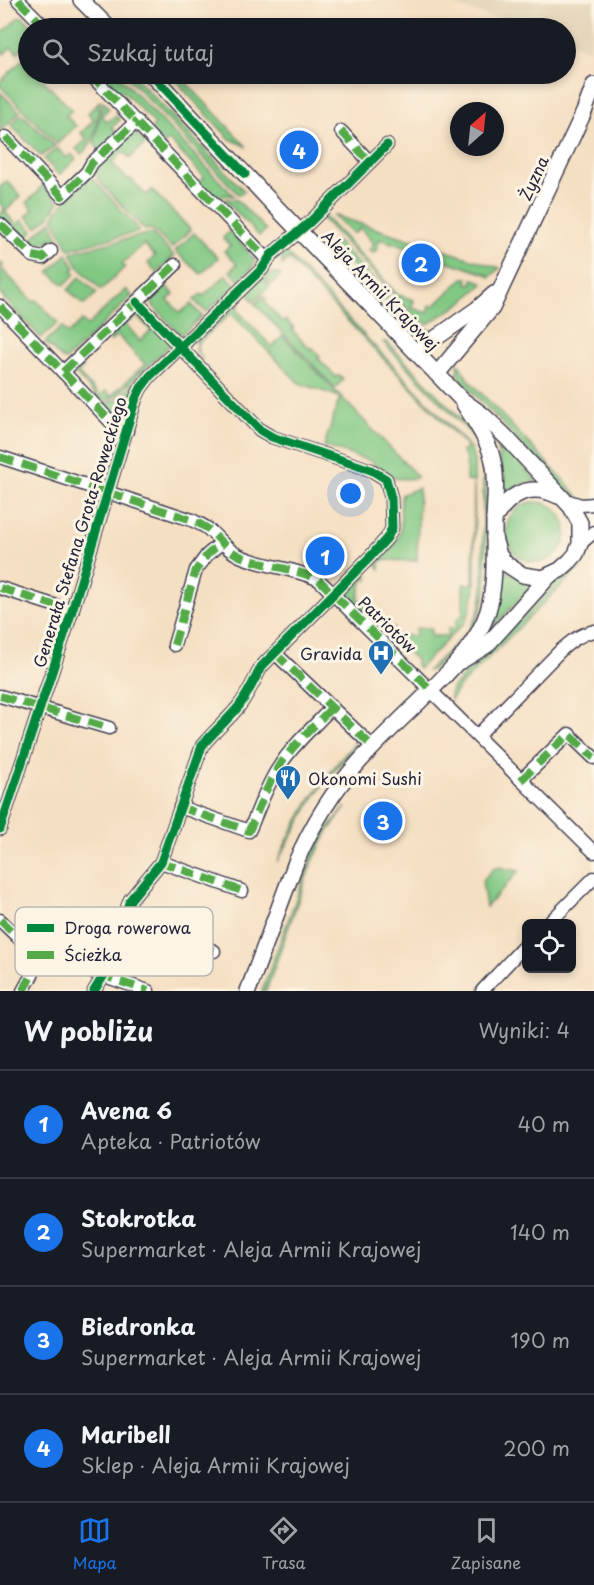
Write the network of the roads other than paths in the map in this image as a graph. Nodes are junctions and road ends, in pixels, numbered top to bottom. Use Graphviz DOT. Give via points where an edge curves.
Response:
graph roads {
  1 [pos="18,0"];
  2 [pos="81,0"];
  3 [pos="36,18"];
  4 [pos="99,18"];
  5 [pos="100,84"];
  6 [pos="160,84"];
  7 [pos="594,85"];
  8 [pos="589,114"];
  9 [pos="137,122"];
  10 [pos="341,131"];
  11 [pos="6,137"];
  12 [pos="387,145"];
  13 [pos="370,162"];
  14 [pos="0,224"];
  15 [pos="299,230"];
  16 [pos="51,251"];
  17 [pos="268,260"];
  18 [pos="175,265"];
  19 [pos="502,286"];
  20 [pos="136,302"];
  21 [pos="0,306"];
  22 [pos="181,347"];
  23 [pos="416,352"];
  24 [pos="63,372"];
  25 [pos="437,374"];
  26 [pos="461,399"];
  27 [pos="127,431"];
  28 [pos="0,457"];
  29 [pos="108,493"];
  30 [pos="562,498"];
  31 [pos="594,504"];
  32 [pos="494,519"];
  33 [pos="594,532"];
  34 [pos="494,538"];
  35 [pos="221,543"];
  36 [pos="580,544"];
  37 [pos="550,575"];
  38 [pos="0,588"];
  39 [pos="334,594"];
  40 [pos="72,611"];
  41 [pos="594,631"];
  42 [pos="174,645"];
  43 [pos="275,653"];
  44 [pos="456,665"];
  45 [pos="431,690"];
  46 [pos="0,696"];
  47 [pos="332,707"];
  48 [pos="39,709"];
  49 [pos="109,728"];
  50 [pos="477,736"];
  51 [pos="373,747"];
  52 [pos="594,758"];
  53 [pos="521,780"];
  54 [pos="0,786"];
  55 [pos="12,790"];
  56 [pos="180,807"];
  57 [pos="0,829"];
  58 [pos="594,852"];
  59 [pos="161,862"];
  60 [pos="594,878"];
  61 [pos="242,891"];
  62 [pos="127,907"];
  63 [pos="553,919"];
  64 [pos="0,920"];
  65 [pos="15,934"];
  66 [pos="522,949"];
  67 [pos="31,976"];
  68 [pos="103,976"];
  69 [pos="107,976"];
  70 [pos="23,991"];
  71 [pos="94,991"];
  72 [pos="148,991"];
  73 [pos="248,991"];
  74 [pos="482,991"];
  1 -- 3 [label="street"];
  2 -- 4 [label="street"];
  5 -- 9 [label="street"];
  6 -- 15 [label="street, Aleja Armii Krajowej"];
  7 -- 8 [label="street, Żyzna"];
  8 -- 19 [label="street, Żyzna"];
  9 -- 11 [label="street" via="62,196"];
  9 -- 17 [label="street"];
  10 -- 13 [label="street"];
  12 -- 13 [label="street, Generała Stefana Grota-Roweckiego"];
  13 -- 15 [label="street, Generała Stefana Grota-Roweckiego"];
  14 -- 16 [label="street" via="33,256 43,258"];
  15 -- 17 [label="street, Generała Stefana Grota-Roweckiego"];
  15 -- 23 [label="street, Aleja Armii Krajowej"];
  17 -- 22 [label="street, Generała Stefana Grota-Roweckiego"];
  18 -- 20 [label="street"];
  19 -- 23 [label="street, Żyzna" via="477,309"];
  19 -- 25 [label="street, Żyzna" via="489,312"];
  20 -- 22 [label="street"];
  20 -- 24 [label="street"];
  21 -- 24 [label="street"];
  22 -- 27 [label="street, Generała Stefana Grota-Roweckiego" via="144,384"];
  22 -- 39 [label="street" via="266,434 371,470 386,479 392,528"];
  23 -- 25 [label="street, Aleja Armii Krajowej"];
  24 -- 27 [label="street" via="114,425"];
  25 -- 26 [label="street, Aleja Armii Krajowej"];
  26 -- 30 [label="street, Aleja Armii Krajowej" via="499,429"];
  26 -- 32 [label="street, Aleja Armii Krajowej" via="494,462"];
  27 -- 29 [label="street, Generała Stefana Grota-Roweckiego"];
  28 -- 29 [label="street, Patriotów"];
  29 -- 35 [label="street, Patriotów" via="192,520 207,528"];
  29 -- 40 [label="street, Generała Stefana Grota-Roweckiego"];
  30 -- 31 [label="street" via="581,505"];
  30 -- 32 [label="street" via="541,490 521,492 506,502"];
  30 -- 36 [label="street" via="580,523"];
  32 -- 34 [label="street, Aleja Armii Krajowej"];
  33 -- 36 [label="street"];
  34 -- 37 [label="street" via="499,555 515,571 533,578"];
  34 -- 44 [label="street, Aleja Armii Krajowej" via="488,612"];
  35 -- 39 [label="street, Patriotów" via="241,556 319,580"];
  35 -- 42 [label="street" via="196,570"];
  36 -- 37 [label="street" via="570,561"];
  37 -- 44 [label="street, Aleja Armii Krajowej" via="487,645"];
  38 -- 40 [label="street"];
  39 -- 43 [label="street"];
  39 -- 45 [label="street, Patriotów"];
  40 -- 48 [label="street, Generała Stefana Grota-Roweckiego"];
  41 -- 50 [label="street" via="560,651"];
  43 -- 47 [label="street"];
  43 -- 56 [label="street" via="261,668 238,707 202,746"];
  44 -- 45 [label="street, Aleja Armii Krajowej"];
  45 -- 50 [label="street, Patriotów"];
  45 -- 51 [label="street, Aleja Armii Krajowej"];
  46 -- 48 [label="street"];
  47 -- 51 [label="street"];
  47 -- 56 [label="street" via="279,766 249,831"];
  48 -- 49 [label="street"];
  48 -- 55 [label="street, Generała Stefana Grota-Roweckiego"];
  50 -- 53 [label="street, Patriotów"];
  51 -- 73 [label="street, Aleja Armii Krajowej" via="331,797 305,842"];
  52 -- 53 [label="street" via="569,734"];
  53 -- 58 [label="street, Patriotów"];
  54 -- 55 [label="street"];
  55 -- 57 [label="street, Generała Stefana Grota-Roweckiego"];
  56 -- 59 [label="street"];
  59 -- 61 [label="street"];
  59 -- 62 [label="street"];
  60 -- 63 [label="street"];
  64 -- 65 [label="street"];
  66 -- 74 [label="street"];
  67 -- 70 [label="street"];
  68 -- 71 [label="street"];
  69 -- 72 [label="street"];
}
